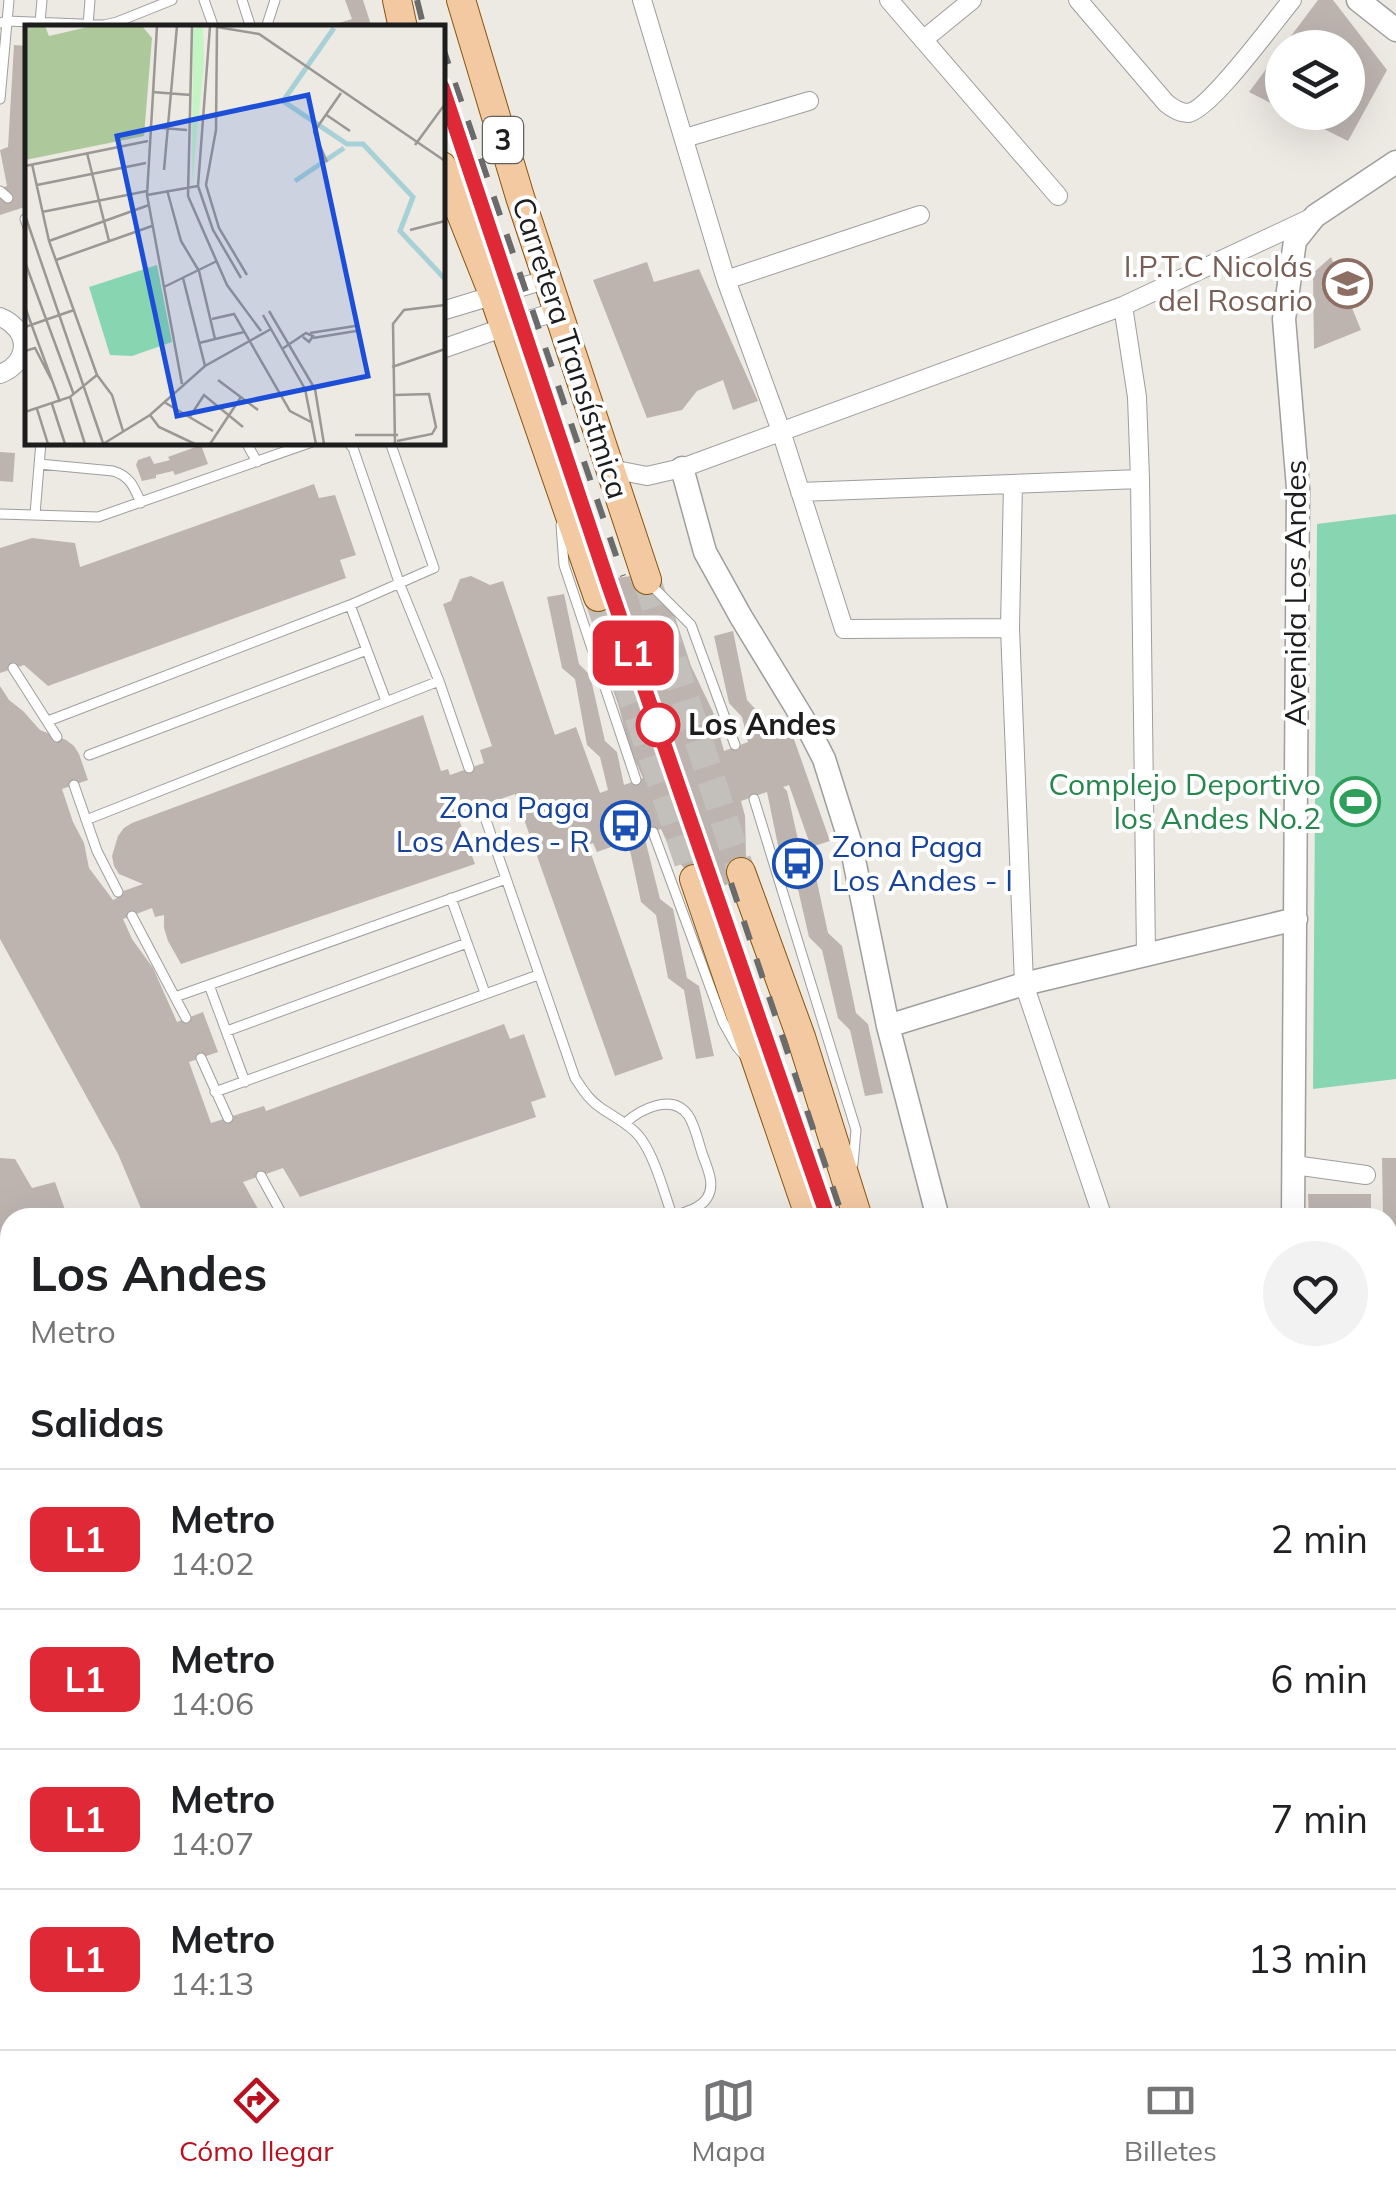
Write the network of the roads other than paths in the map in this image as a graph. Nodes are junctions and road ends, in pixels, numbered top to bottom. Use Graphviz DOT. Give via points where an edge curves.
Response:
graph roads {
  1 [pos="9,0"];
  2 [pos="42,0"];
  3 [pos="90,0"];
  4 [pos="172,0"];
  5 [pos="204,0"];
  6 [pos="242,0"];
  7 [pos="274,0"];
  8 [pos="397,0"];
  9 [pos="461,0"];
  10 [pos="642,0"];
  11 [pos="889,0"];
  12 [pos="972,0"];
  13 [pos="1078,0"];
  14 [pos="1292,0"];
  15 [pos="1358,0"];
  16 [pos="3,22"];
  17 [pos="40,22"];
  18 [pos="88,25"];
  19 [pos="213,25"];
  20 [pos="250,25"];
  21 [pos="267,25"];
  22 [pos="402,25"];
  23 [pos="1396,30"];
  24 [pos="923,40"];
  25 [pos="0,98"];
  26 [pos="810,101"];
  27 [pos="684,138"];
  28 [pos="1396,162"];
  29 [pos="445,174"];
  30 [pos="1058,196"];
  31 [pos="920,215"];
  32 [pos="1314,216"];
  33 [pos="548,280"];
  34 [pos="726,280"];
  35 [pos="493,294"];
  36 [pos="1123,306"];
  37 [pos="445,310"];
  38 [pos="559,311"];
  39 [pos="0,316"];
  40 [pos="504,327"];
  41 [pos="22,328"];
  42 [pos="445,348"];
  43 [pos="14,368"];
  44 [pos="781,431"];
  45 [pos="41,445"];
  46 [pos="248,445"];
  47 [pos="304,445"];
  48 [pos="351,445"];
  49 [pos="391,445"];
  50 [pos="257,462"];
  51 [pos="39,464"];
  52 [pos="682,468"];
  53 [pos="611,470"];
  54 [pos="1140,479"];
  55 [pos="1013,484"];
  56 [pos="561,492"];
  57 [pos="800,492"];
  58 [pos="140,503"];
  59 [pos="0,514"];
  60 [pos="35,514"];
  61 [pos="646,580"];
  62 [pos="400,584"];
  63 [pos="598,598"];
  64 [pos="350,606"];
  65 [pos="1010,628"];
  66 [pos="367,650"];
  67 [pos="13,668"];
  68 [pos="439,681"];
  69 [pos="386,701"];
  70 [pos="48,720"];
  71 [pos="57,738"];
  72 [pos="735,745"];
  73 [pos="90,755"];
  74 [pos="469,768"];
  75 [pos="636,780"];
  76 [pos="74,784"];
  77 [pos="754,799"];
  78 [pos="481,806"];
  79 [pos="86,820"];
  80 [pos="652,832"];
  81 [pos="741,872"];
  82 [pos="506,878"];
  83 [pos="694,879"];
  84 [pos="118,892"];
  85 [pos="451,898"];
  86 [pos="132,916"];
  87 [pos="1296,919"];
  88 [pos="467,943"];
  89 [pos="1146,955"];
  90 [pos="538,975"];
  91 [pos="1024,984"];
  92 [pos="209,985"];
  93 [pos="485,994"];
  94 [pos="176,997"];
  95 [pos="186,1018"];
  96 [pos="888,1026"];
  97 [pos="227,1031"];
  98 [pos="202,1058"];
  99 [pos="760,1072"];
  100 [pos="244,1082"];
  101 [pos="215,1092"];
  102 [pos="228,1118"];
  103 [pos="626,1123"];
  104 [pos="1294,1165"];
  105 [pos="1366,1174"];
  106 [pos="262,1176"];
  107 [pos="854,1205"];
  108 [pos="279,1208"];
  109 [pos="669,1208"];
  110 [pos="693,1208"];
  111 [pos="807,1208"];
  112 [pos="935,1208"];
  113 [pos="1100,1208"];
  114 [pos="1293,1208"];
  1 -- 16 [label="lane"];
  2 -- 17 [label="lane"];
  3 -- 18 [label="lane"];
  4 -- 18 [label="lane" via="118,22"];
  5 -- 19 [label="lane"];
  6 -- 20 [label="lane"];
  7 -- 21 [label="lane"];
  8 -- 22 [label="main road"];
  9 -- 33 [label="main road, Carretera Transístmica / 3"];
  10 -- 27 [label="street"];
  11 -- 24 [label="street"];
  12 -- 24 [label="street"];
  13 -- 14 [label="street" via="1166,104 1188,113 1219,89"];
  15 -- 23 [label="street"];
  16 -- 17 [label="lane"];
  16 -- 25 [label="lane"];
  17 -- 18 [label="lane"];
  24 -- 30 [label="street"];
  26 -- 27 [label="street"];
  27 -- 34 [label="street"];
  28 -- 32 [label="street"];
  29 -- 35 [label="main road, Carretera Transístmica / 3"];
  31 -- 34 [label="street"];
  32 -- 36 [label="street"];
  32 -- 87 [label="street, Avenida Los Andes" via="1295,241 1284,319 1298,488"];
  33 -- 35 [label="street"];
  33 -- 38 [label="main road, Carretera Transístmica / 3"];
  34 -- 44 [label="street"];
  35 -- 37 [label="street"];
  35 -- 40 [label="main road, Carretera Transístmica / 3"];
  36 -- 44 [label="street"];
  36 -- 54 [label="street" via="1137,397"];
  38 -- 40 [label="street"];
  38 -- 53 [label="main road, Carretera Transístmica / 3"];
  39 -- 41 [label="street"];
  40 -- 42 [label="street"];
  40 -- 56 [label="main road, Carretera Transístmica / 3"];
  41 -- 43 [label="street"];
  44 -- 52 [label="street"];
  44 -- 57 [label="street"];
  45 -- 51 [label="lane"];
  46 -- 50 [label="lane"];
  47 -- 50 [label="lane"];
  48 -- 62 [label="lane"];
  49 -- 62 [label="lane" via="434,568"];
  50 -- 58 [label="lane"];
  51 -- 58 [label="lane" via="124,474"];
  51 -- 60 [label="lane"];
  52 -- 53 [label="street" via="648,476"];
  52 -- 96 [label="street" via="705,552 824,760 856,863"];
  53 -- 61 [label="main road, Carretera Transístmica / 3"];
  54 -- 55 [label="street"];
  54 -- 89 [label="street"];
  55 -- 57 [label="street"];
  55 -- 65 [label="street"];
  56 -- 63 [label="main road, Carretera Transístmica / 3"];
  56 -- 75 [label="lane" via="564,565"];
  57 -- 65 [label="street" via="844,629"];
  58 -- 60 [label="lane" via="98,517"];
  59 -- 60 [label="lane"];
  61 -- 72 [label="lane" via="690,625"];
  62 -- 64 [label="lane"];
  62 -- 68 [label="lane"];
  64 -- 66 [label="lane"];
  64 -- 70 [label="lane"];
  65 -- 91 [label="street"];
  66 -- 69 [label="lane"];
  66 -- 73 [label="lane"];
  67 -- 70 [label="lane"];
  68 -- 69 [label="lane"];
  68 -- 74 [label="lane"];
  69 -- 79 [label="lane"];
  70 -- 71 [label="lane"];
  76 -- 79 [label="lane"];
  77 -- 107 [label="lane" via="856,1130"];
  78 -- 82 [label="lane"];
  79 -- 84 [label="lane"];
  80 -- 99 [label="lane" via="723,1022"];
  81 -- 107 [label="main road"];
  82 -- 85 [label="lane"];
  82 -- 90 [label="lane"];
  83 -- 99 [label="main road"];
  85 -- 88 [label="lane"];
  85 -- 92 [label="lane"];
  86 -- 94 [label="lane"];
  87 -- 89 [label="street"];
  87 -- 104 [label="street, Avenida Los Andes"];
  88 -- 93 [label="lane"];
  88 -- 97 [label="lane"];
  89 -- 91 [label="street"];
  90 -- 93 [label="lane"];
  90 -- 103 [label="lane" via="575,1078 598,1107"];
  91 -- 96 [label="street"];
  91 -- 113 [label="street"];
  92 -- 94 [label="lane"];
  92 -- 97 [label="lane"];
  93 -- 100 [label="lane"];
  94 -- 95 [label="lane"];
  96 -- 112 [label="street"];
  97 -- 100 [label="lane"];
  98 -- 101 [label="lane"];
  99 -- 111 [label="main road"];
  100 -- 101 [label="lane"];
  101 -- 102 [label="lane"];
  103 -- 109 [label="lane" via="648,1151"];
  103 -- 110 [label="lane" via="664,1104 689,1116 712,1181 710,1194"];
  104 -- 105 [label="street"];
  104 -- 114 [label="street, Avenida Los Andes"];
  106 -- 108 [label="lane"];
}
